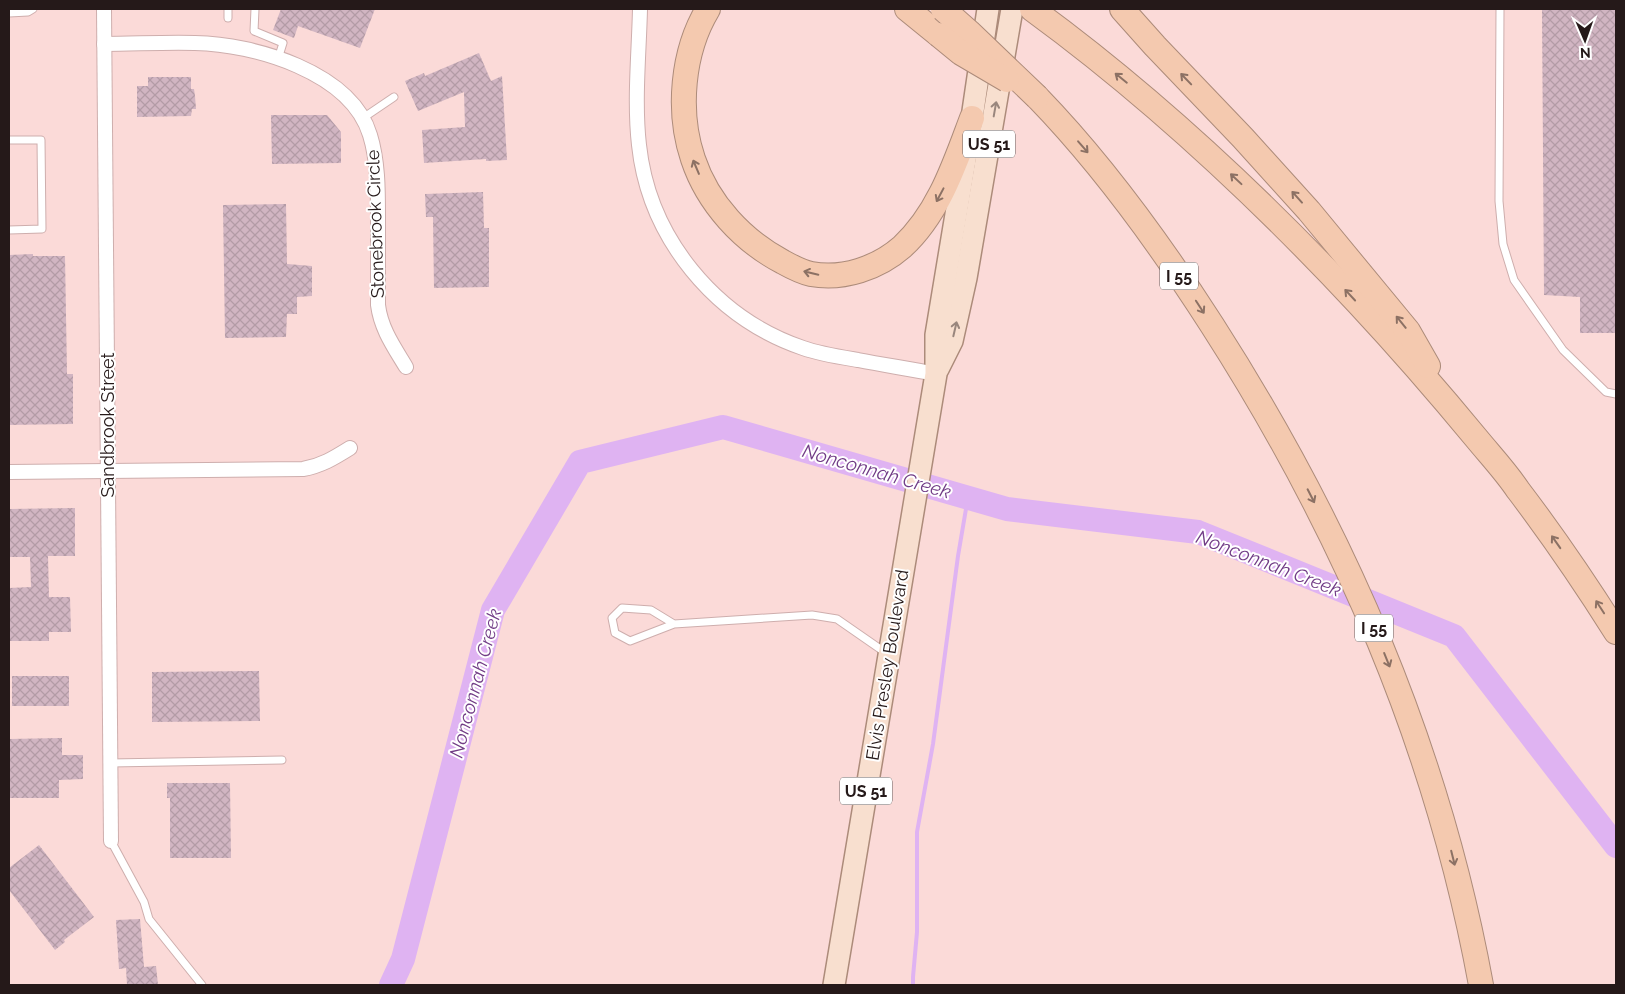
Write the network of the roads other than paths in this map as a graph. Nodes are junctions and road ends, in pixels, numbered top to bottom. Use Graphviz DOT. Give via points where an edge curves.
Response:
graph roads {
  1 [pos="33,9"];
  2 [pos="104,9"];
  3 [pos="228,9"];
  4 [pos="254,9"];
  5 [pos="640,9"];
  6 [pos="708,9"];
  7 [pos="907,9"];
  8 [pos="943,9"];
  9 [pos="988,9"];
  10 [pos="1032,9"];
  11 [pos="1122,9"];
  12 [pos="1500,9"];
  13 [pos="9,13"];
  14 [pos="1012,15"];
  15 [pos="228,18"];
  16 [pos="104,44"];
  17 [pos="278,59"];
  18 [pos="394,97"];
  19 [pos="1044,104"];
  20 [pos="362,118"];
  21 [pos="972,118"];
  22 [pos="9,140"];
  23 [pos="9,230"];
  24 [pos="406,367"];
  25 [pos="936,374"];
  26 [pos="1616,394"];
  27 [pos="1453,409"];
  28 [pos="350,448"];
  29 [pos="9,472"];
  30 [pos="108,472"];
  31 [pos="674,624"];
  32 [pos="1616,632"];
  33 [pos="889,654"];
  34 [pos="282,760"];
  35 [pos="110,763"];
  36 [pos="111,841"];
  37 [pos="202,985"];
  38 [pos="834,985"];
  39 [pos="1480,985"];
  1 -- 13 [label="lane"];
  2 -- 16 [label="street, Sandbrook Street"];
  3 -- 15 [label="lane"];
  4 -- 17 [label="lane" via="254,31 283,43"];
  5 -- 25 [label="street" via="638,123 644,174 667,234 698,278 745,320 785,342 823,354"];
  21 -- 6 [label="highway, one-way" via="939,197 921,225 888,258 869,268 824,276 792,268 770,255 732,224 707,188 693,159 684,109 685,85 689,59"];
  7 -- 19 [label="highway, bridge" via="961,53"];
  8 -- 19 [label="highway, I 55, bridge"];
  9 -- 21 [label="main road, Elvis Presley Boulevard / US 51"];
  27 -- 10 [label="highway, one-way" via="1321,263 1252,195 1148,100"];
  27 -- 11 [label="highway, one-way" via="1408,331 1355,264"];
  12 -- 26 [label="lane" via="1499,201 1503,244 1514,280 1563,350 1606,392"];
  25 -- 14 [label="main road, Elvis Presley Boulevard / US 51, one-way" via="952,341 966,278"];
  16 -- 17 [label="street, Stonebrook Circle" via="196,43 260,52"];
  16 -- 30 [label="street, Sandbrook Street"];
  17 -- 20 [label="street, Stonebrook Circle" via="319,76 338,88"];
  18 -- 20 [label="lane"];
  19 -- 39 [label="highway, I 55, one-way" via="1084,147 1146,227 1227,349 1289,453 1355,583 1409,716 1440,811"];
  20 -- 24 [label="street, Stonebrook Circle" via="370,133 377,173 379,312 385,332"];
  21 -- 25 [label="main road, Elvis Presley Boulevard / US 51" via="936,335"];
  22 -- 23 [label="lane" via="41,140 42,230"];
  25 -- 33 [label="main road, Elvis Presley Boulevard / US 51"];
  32 -- 27 [label="highway, one-way" via="1517,488"];
  28 -- 30 [label="street" via="327,463 302,469"];
  29 -- 30 [label="street"];
  30 -- 35 [label="street, Sandbrook Street"];
  31 -- 31 [label="lane" via="652,610 622,608 612,618 615,633 630,641"];
  31 -- 33 [label="lane" via="812,615 837,618"];
  33 -- 38 [label="main road, Elvis Presley Boulevard / US 51"];
  34 -- 35 [label="lane"];
  35 -- 36 [label="street, Sandbrook Street"];
  36 -- 37 [label="lane" via="144,902 149,919"];
}
